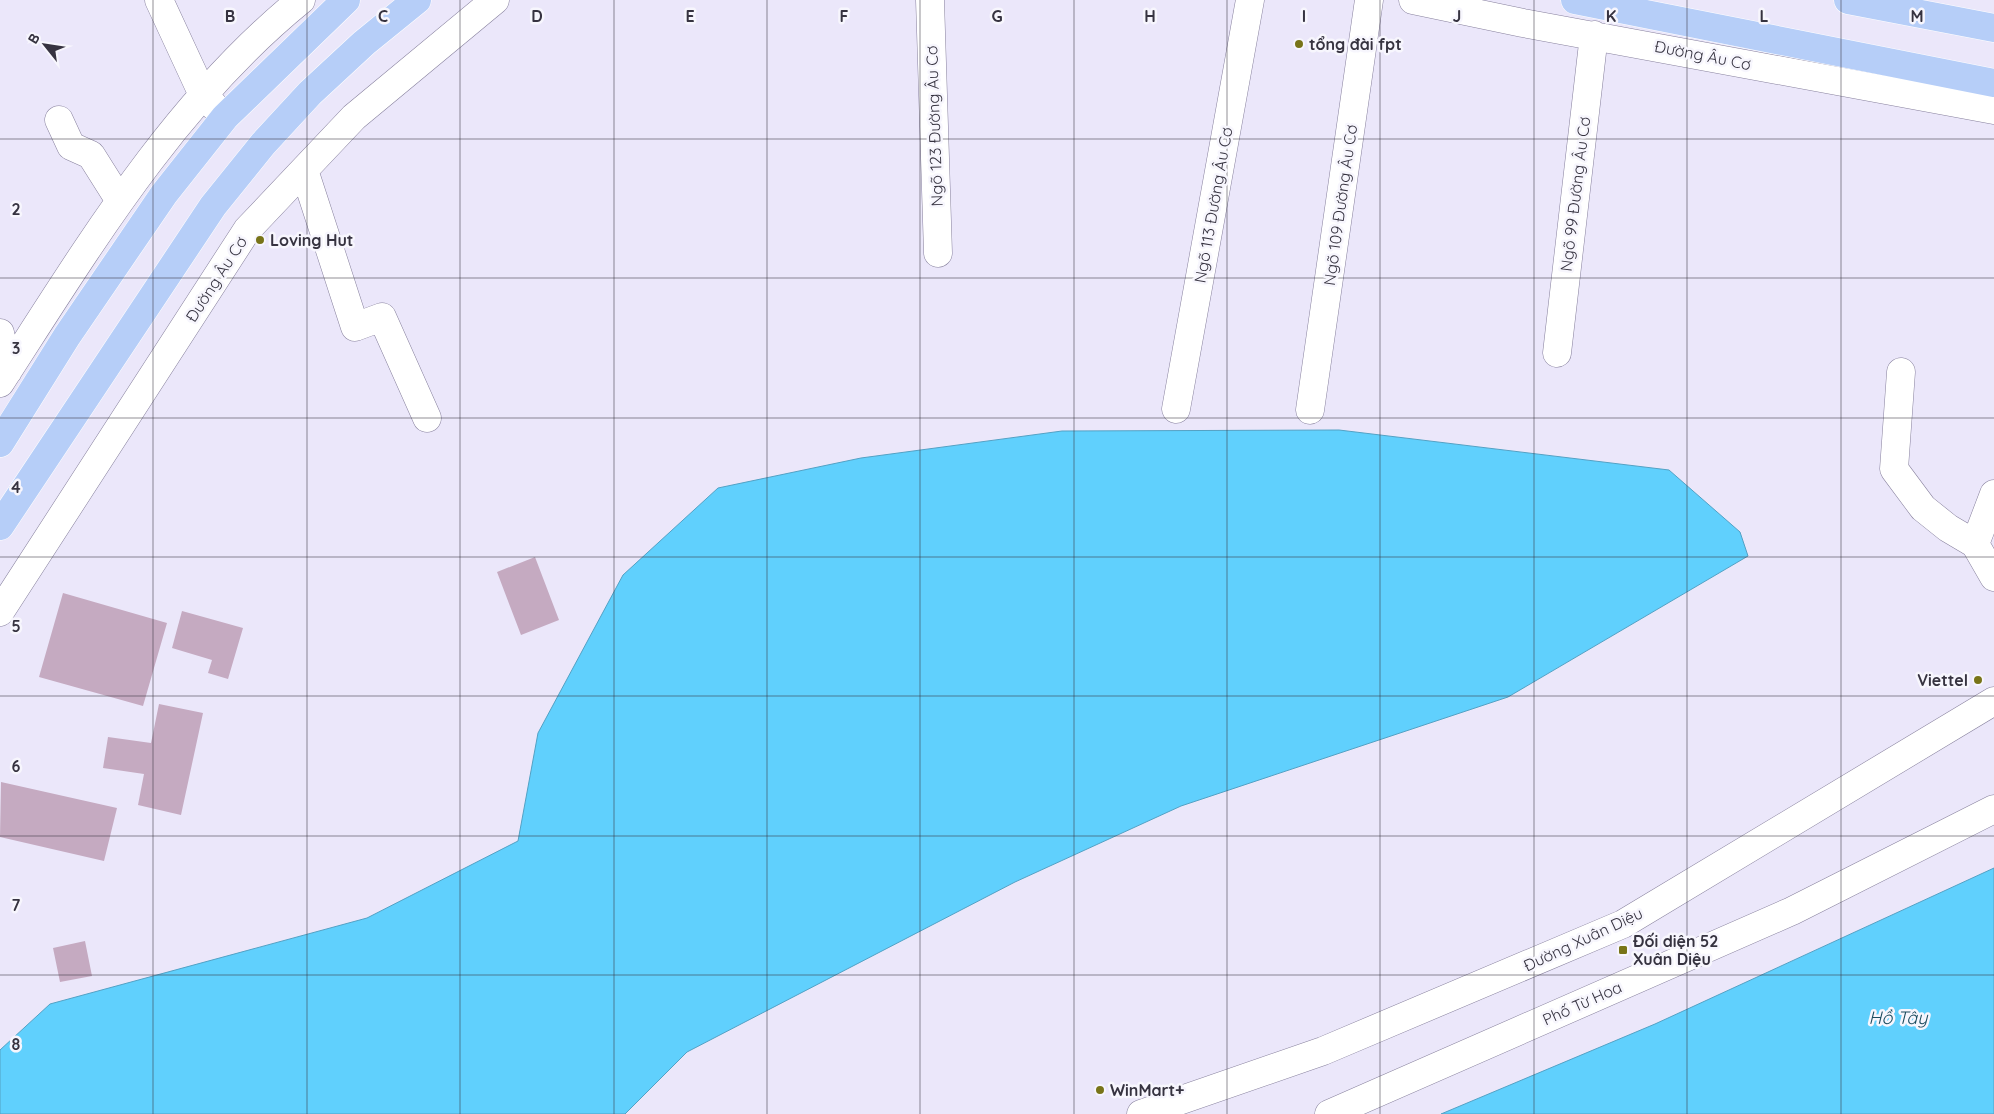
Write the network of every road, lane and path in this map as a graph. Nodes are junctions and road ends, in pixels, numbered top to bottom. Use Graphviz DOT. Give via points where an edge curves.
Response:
graph roads {
  1 [pos="159,0"];
  2 [pos="301,0"];
  3 [pos="346,0"];
  4 [pos="417,0"];
  5 [pos="495,0"];
  6 [pos="930,0"];
  7 [pos="1250,0"];
  8 [pos="1370,0"];
  9 [pos="1413,0"];
  10 [pos="1575,0"];
  11 [pos="1848,0"];
  12 [pos="1994,28"];
  13 [pos="1594,35"];
  14 [pos="1994,83"];
  15 [pos="203,94"];
  16 [pos="1994,110"];
  17 [pos="225,117"];
  18 [pos="60,120"];
  19 [pos="304,170"];
  20 [pos="120,201"];
  21 [pos="938,253"];
  22 [pos="0,333"];
  23 [pos="1557,353"];
  24 [pos="1901,372"];
  25 [pos="4,377"];
  26 [pos="1176,409"];
  27 [pos="1310,410"];
  28 [pos="427,418"];
  29 [pos="0,443"];
  30 [pos="1994,494"];
  31 [pos="0,526"];
  32 [pos="1975,544"];
  33 [pos="1994,577"];
  34 [pos="0,612"];
  35 [pos="1994,701"];
  36 [pos="1994,808"];
  37 [pos="1141,1114"];
  38 [pos="1330,1114"];
  1 -- 15 [label="street"];
  2 -- 15 [label="street"];
  3 -- 17 [label="main road"];
  4 -- 31 [label="main road" via="364,42 310,93 213,206"];
  5 -- 19 [label="street, Đường Âu Cơ" via="354,117"];
  6 -- 21 [label="street, Ngõ 123 Đường Âu Cơ"];
  7 -- 26 [label="street, Ngõ 113 Đường Âu Cơ"];
  8 -- 27 [label="street, Ngõ 109 Đường Âu Cơ"];
  9 -- 13 [label="street, Đường Âu Cơ"];
  10 -- 14 [label="main road, Đường Âu Cơ"];
  11 -- 12 [label="main road"];
  13 -- 16 [label="street, Đường Âu Cơ"];
  13 -- 23 [label="street, Ngõ 99 Đường Âu Cơ"];
  15 -- 17 [label="street"];
  15 -- 20 [label="street"];
  17 -- 29 [label="main road" via="164,194"];
  18 -- 20 [label="street" via="71,146 91,155"];
  19 -- 28 [label="street" via="355,327 382,317"];
  19 -- 34 [label="street, Đường Âu Cơ" via="247,230"];
  20 -- 25 [label="street"];
  22 -- 25 [label="street"];
  24 -- 32 [label="street" via="1894,469 1924,508"];
  30 -- 32 [label="street"];
  32 -- 33 [label="street"];
  35 -- 37 [label="street, Đường Xuân Diệu" via="1623,924 1323,1051"];
  36 -- 38 [label="street, Phố Từ Hoa" via="1792,911"];
}
